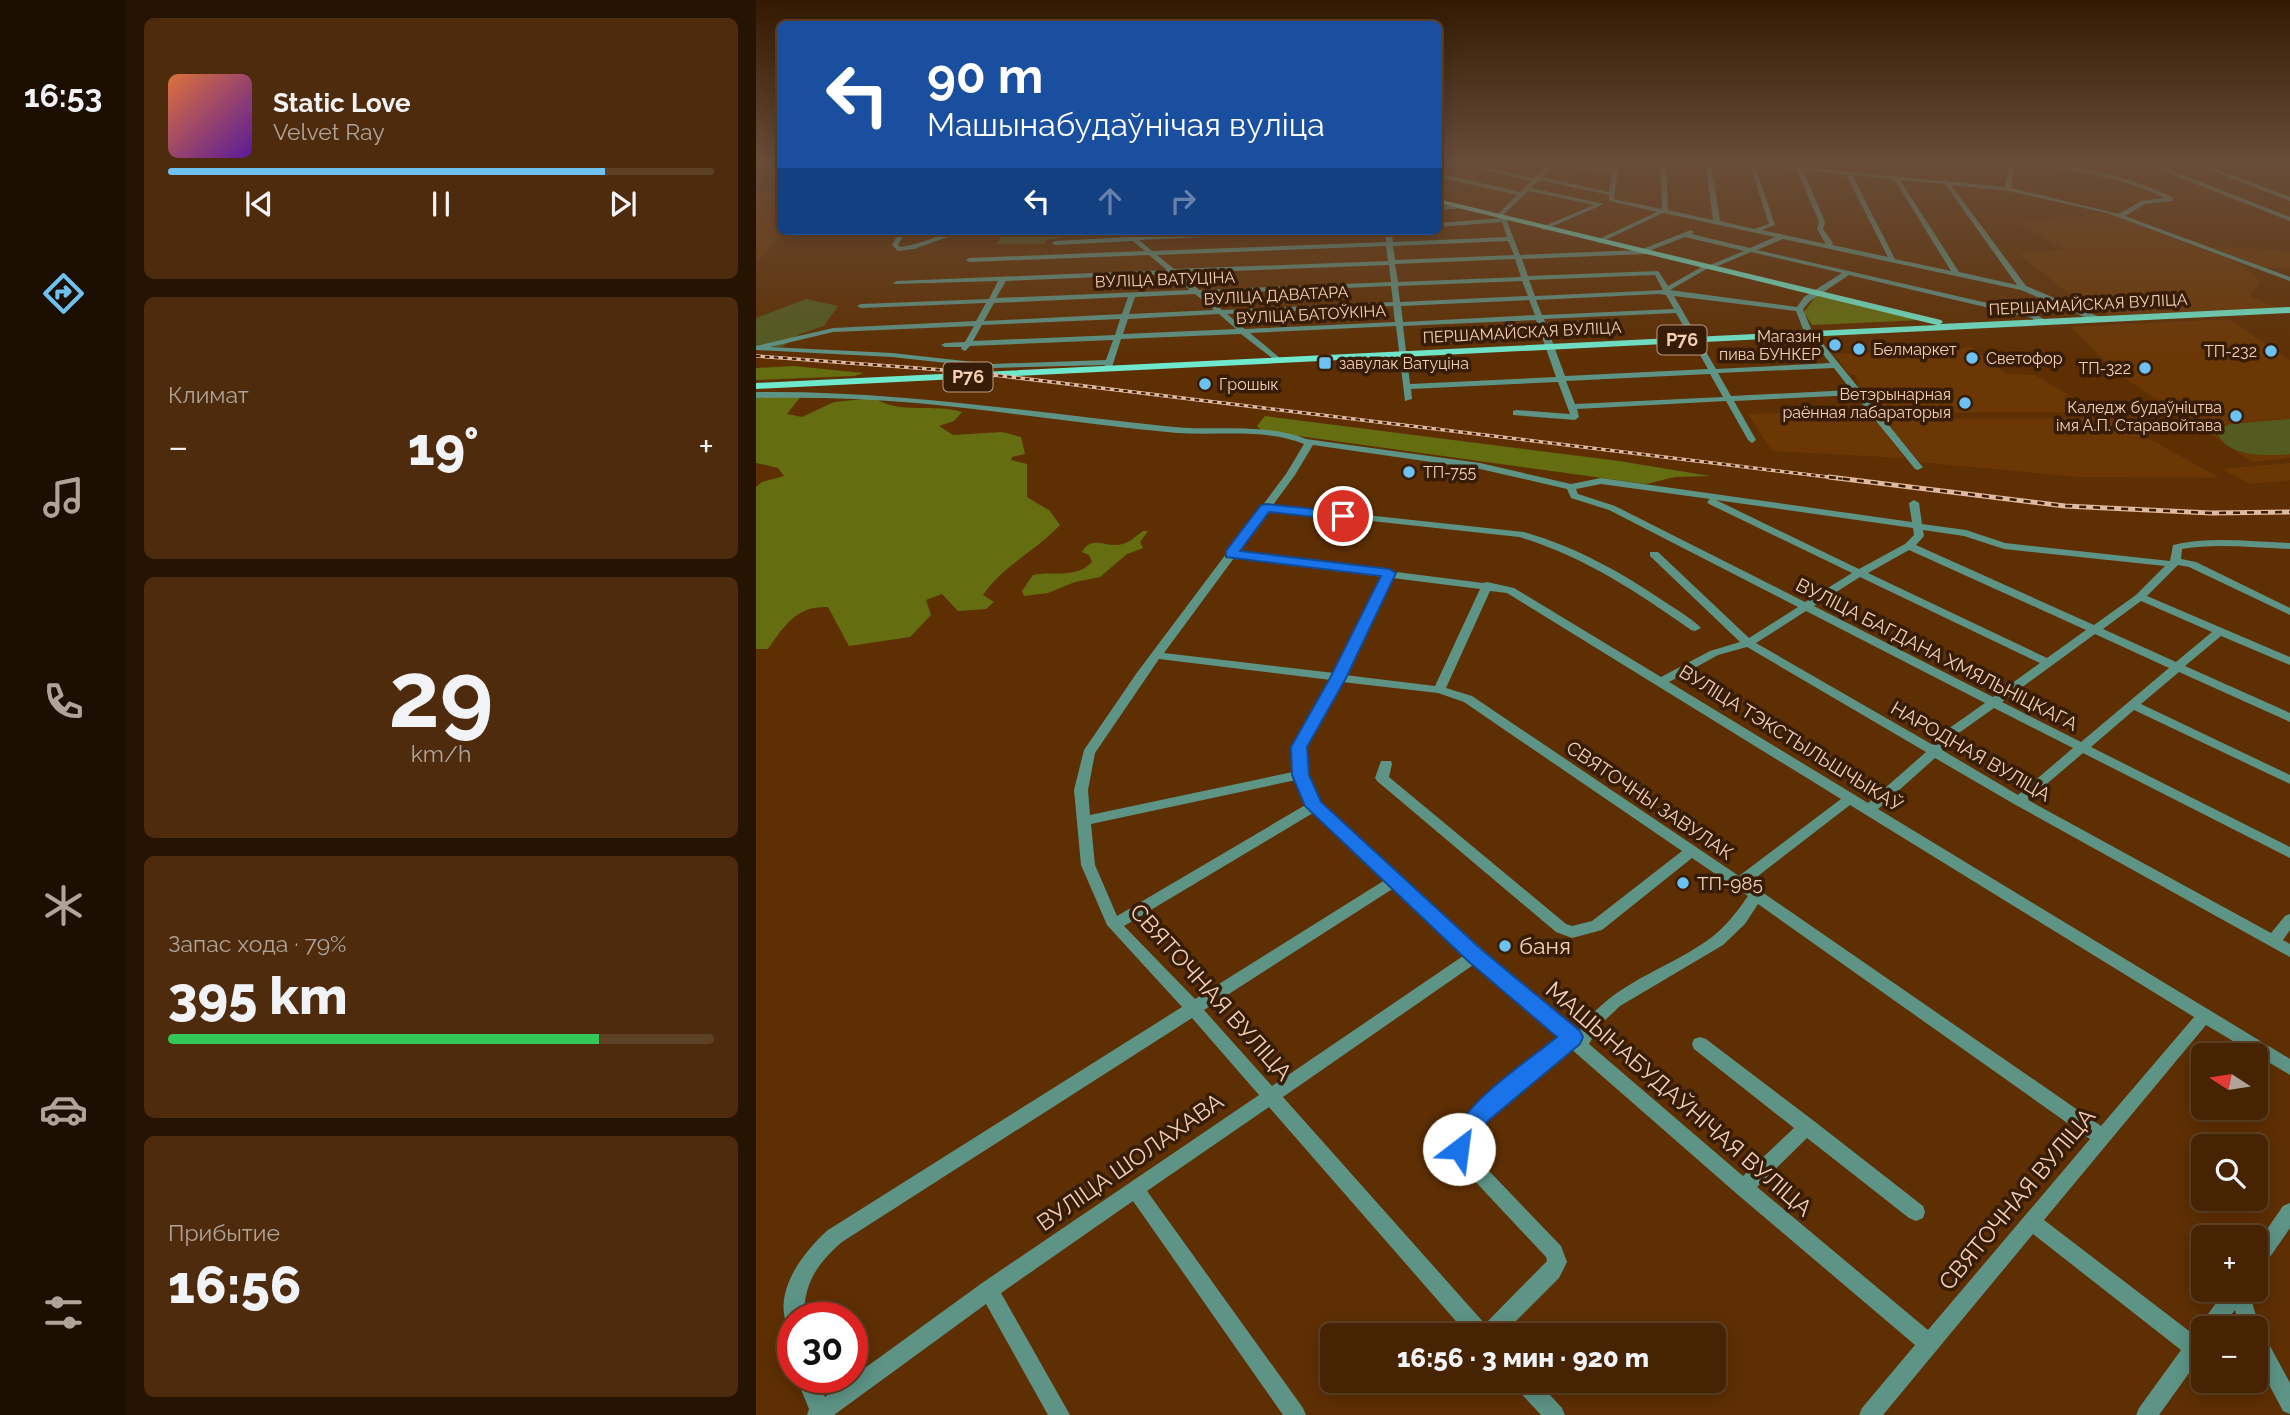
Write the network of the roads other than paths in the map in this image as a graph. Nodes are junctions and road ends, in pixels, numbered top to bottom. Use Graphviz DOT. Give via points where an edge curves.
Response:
graph roads {
  1 [pos="1507,227"];
  2 [pos="1540,227"];
  3 [pos="1629,227"];
  4 [pos="1706,227"];
  5 [pos="1737,227"];
  6 [pos="1764,227"];
  7 [pos="1821,227"];
  8 [pos="1875,227"];
  9 [pos="1927,227"];
  10 [pos="1979,227"];
  11 [pos="2150,227"];
  12 [pos="1544,228"];
  13 [pos="1752,230"];
  14 [pos="901,235"];
  15 [pos="950,235"];
  16 [pos="1130,235"];
  17 [pos="1200,235"];
  18 [pos="1388,235"];
  19 [pos="1685,235"];
  20 [pos="1780,237"];
  21 [pos="1133,238"];
  22 [pos="1511,239"];
  23 [pos="1599,241"];
  24 [pos="1055,243"];
  25 [pos="1389,244"];
  26 [pos="1828,247"];
  27 [pos="1747,250"];
  28 [pos="1644,252"];
  29 [pos="1151,254"];
  30 [pos="1518,257"];
  31 [pos="969,260"];
  32 [pos="1893,261"];
  33 [pos="1393,263"];
  34 [pos="1709,267"];
  35 [pos="1172,272"];
  36 [pos="1847,273"];
  37 [pos="1957,274"];
  38 [pos="1526,278"];
  39 [pos="1003,279"];
  40 [pos="2290,279"];
  41 [pos="897,283"];
  42 [pos="1395,284"];
  43 [pos="2023,288"];
  44 [pos="1667,291"];
  45 [pos="1196,292"];
  46 [pos="1816,292"];
  47 [pos="1132,295"];
  48 [pos="1532,298"];
  49 [pos="992,301"];
  50 [pos="1398,303"];
  51 [pos="861,306"];
  52 [pos="1799,309"];
  53 [pos="2290,310"];
  54 [pos="1221,311"];
  55 [pos="1678,311"];
  56 [pos="1126,316"];
  57 [pos="1540,318"];
  58 [pos="2099,320"];
  59 [pos="980,322"];
  60 [pos="2044,323"];
  61 [pos="1399,324"];
  62 [pos="1950,327"];
  63 [pos="1247,331"];
  64 [pos="1811,334"];
  65 [pos="1118,338"];
  66 [pos="1695,340"];
  67 [pos="968,344"];
  68 [pos="945,345"];
  69 [pos="1552,346"];
  70 [pos="756,348"];
  71 [pos="1403,354"];
  72 [pos="1278,360"];
  73 [pos="958,362"];
  74 [pos="1109,365"];
  75 [pos="1836,365"];
  76 [pos="1713,372"];
  77 [pos="1563,379"];
  78 [pos="756,386"];
  79 [pos="1408,387"];
  80 [pos="1856,392"];
  81 [pos="756,395"];
  82 [pos="1728,398"];
  83 [pos="1408,399"];
  84 [pos="1573,407"];
  85 [pos="1516,413"];
  86 [pos="1752,440"];
  87 [pos="1307,441"];
  88 [pos="1918,467"];
  89 [pos="1571,487"];
  90 [pos="1703,498"];
  91 [pos="1914,503"];
  92 [pos="1266,507"];
  93 [pos="1918,526"];
  94 [pos="1909,546"];
  95 [pos="2290,546"];
  96 [pos="2274,548"];
  97 [pos="1231,554"];
  98 [pos="1654,554"];
  99 [pos="2290,556"];
  100 [pos="2174,563"];
  101 [pos="1389,573"];
  102 [pos="1859,573"];
  103 [pos="1487,585"];
  104 [pos="2140,597"];
  105 [pos="1806,606"];
  106 [pos="2290,612"];
  107 [pos="1695,628"];
  108 [pos="2093,629"];
  109 [pos="2219,632"];
  110 [pos="1748,643"];
  111 [pos="1156,655"];
  112 [pos="2290,662"];
  113 [pos="2046,663"];
  114 [pos="2179,668"];
  115 [pos="1338,678"];
  116 [pos="1660,682"];
  117 [pos="1439,690"];
  118 [pos="1993,703"];
  119 [pos="2134,705"];
  120 [pos="2290,718"];
  121 [pos="2082,748"];
  122 [pos="1934,752"];
  123 [pos="1386,764"];
  124 [pos="1300,775"];
  125 [pos="2290,780"];
  126 [pos="1848,800"];
  127 [pos="2019,801"];
  128 [pos="1314,806"];
  129 [pos="1868,811"];
  130 [pos="1083,821"];
  131 [pos="1690,850"];
  132 [pos="2290,853"];
  133 [pos="1394,881"];
  134 [pos="1739,883"];
  135 [pos="1756,895"];
  136 [pos="2290,920"];
  137 [pos="1114,925"];
  138 [pos="2273,941"];
  139 [pos="2290,951"];
  140 [pos="1475,956"];
  141 [pos="1195,1010"];
  142 [pos="2204,1016"];
  143 [pos="1576,1041"];
  144 [pos="1700,1044"];
  145 [pos="2290,1068"];
  146 [pos="1270,1094"];
  147 [pos="1808,1126"];
  148 [pos="2102,1137"];
  149 [pos="1743,1188"];
  150 [pos="1135,1189"];
  151 [pos="1916,1212"];
  152 [pos="2290,1212"];
  153 [pos="2031,1221"];
  154 [pos="2268,1244"];
  155 [pos="989,1290"];
  156 [pos="793,1302"];
  157 [pos="2229,1302"];
  158 [pos="2218,1316"];
  159 [pos="1470,1323"];
  160 [pos="1500,1323"];
  161 [pos="2191,1336"];
  162 [pos="1928,1343"];
  163 [pos="2191,1353"];
  164 [pos="2268,1363"];
  165 [pos="812,1393"];
  166 [pos="1534,1393"];
  167 [pos="2290,1404"];
  168 [pos="820,1414"];
  169 [pos="1060,1415"];
  170 [pos="1296,1415"];
  171 [pos="1555,1415"];
  172 [pos="1869,1415"];
  173 [pos="2146,1415"];
  1 -- 22 [label="street"];
  2 -- 12 [label="main road"];
  3 -- 23 [label="street"];
  4 -- 19 [label="street"];
  5 -- 13 [label="street"];
  6 -- 13 [label="street"];
  7 -- 26 [label="street"];
  8 -- 32 [label="street"];
  9 -- 37 [label="street"];
  10 -- 43 [label="street"];
  11 -- 40 [label="street"];
  12 -- 23 [label="main road"];
  13 -- 20 [label="street"];
  14 -- 15 [label="street" via="896,249"];
  16 -- 21 [label="street"];
  17 -- 21 [label="street"];
  18 -- 25 [label="street"];
  19 -- 27 [label="street"];
  19 -- 28 [label="street"];
  20 -- 26 [label="street"];
  20 -- 27 [label="street"];
  21 -- 24 [label="street"];
  21 -- 29 [label="street"];
  22 -- 25 [label="street"];
  22 -- 30 [label="street"];
  23 -- 28 [label="main road"];
  25 -- 29 [label="street"];
  25 -- 33 [label="street"];
  26 -- 32 [label="street"];
  27 -- 34 [label="street"];
  27 -- 36 [label="street"];
  28 -- 30 [label="street"];
  28 -- 34 [label="main road"];
  29 -- 31 [label="street"];
  29 -- 35 [label="street"];
  30 -- 33 [label="street"];
  30 -- 38 [label="street"];
  32 -- 37 [label="street"];
  33 -- 35 [label="street"];
  33 -- 42 [label="street"];
  34 -- 44 [label="street"];
  34 -- 46 [label="main road"];
  35 -- 39 [label="street"];
  35 -- 45 [label="street"];
  36 -- 46 [label="street"];
  36 -- 60 [label="street" via="2035,316"];
  37 -- 43 [label="street"];
  38 -- 42 [label="street, ВУЛІЦА ВАТУЦІНА"];
  38 -- 44 [label="street, ВУЛІЦА ВАТУЦІНА" via="1657,273"];
  38 -- 48 [label="street"];
  39 -- 41 [label="street"];
  39 -- 49 [label="street"];
  42 -- 45 [label="street, ВУЛІЦА ВАТУЦІНА"];
  42 -- 50 [label="street"];
  43 -- 58 [label="street"];
  44 -- 48 [label="street, ВУЛІЦА ДАВАТАРА"];
  44 -- 52 [label="street, ВУЛІЦА ДАВАТАРА"];
  44 -- 55 [label="street"];
  45 -- 47 [label="street, ВУЛІЦА ВАТУЦІНА"];
  45 -- 54 [label="street"];
  46 -- 52 [label="street"];
  46 -- 62 [label="main road"];
  47 -- 49 [label="street, ВУЛІЦА ВАТУЦІНА"];
  47 -- 56 [label="street"];
  48 -- 50 [label="street, ВУЛІЦА ДАВАТАРА"];
  48 -- 57 [label="street"];
  49 -- 51 [label="street, ВУЛІЦА ВАТУЦІНА"];
  49 -- 59 [label="street"];
  50 -- 54 [label="street, ВУЛІЦА ДАВАТАРА"];
  50 -- 61 [label="street"];
  52 -- 64 [label="street"];
  53 -- 58 [label="main road, ПЕРШАМАЙСКАЯ ВУЛІЦА / Р76"];
  54 -- 56 [label="street, ВУЛІЦА ДАВАТАРА"];
  54 -- 63 [label="street"];
  55 -- 57 [label="street, ВУЛІЦА БАТОЎКІНА"];
  55 -- 66 [label="street"];
  56 -- 59 [label="street, ВУЛІЦА ДАВАТАРА"];
  56 -- 65 [label="street"];
  57 -- 61 [label="street, ВУЛІЦА БАТОЎКІНА"];
  57 -- 69 [label="street"];
  58 -- 60 [label="main road, ПЕРШАМАЙСКАЯ ВУЛІЦА / Р76"];
  59 -- 67 [label="street"];
  59 -- 70 [label="street, ВУЛІЦА ДАВАТАРА" via="833,330"];
  60 -- 62 [label="main road, ПЕРШАМАЙСКАЯ ВУЛІЦА / Р76"];
  61 -- 63 [label="street, ВУЛІЦА БАТОЎКІНА"];
  61 -- 71 [label="street"];
  62 -- 64 [label="main road, ПЕРШАМАЙСКАЯ ВУЛІЦА / Р76"];
  63 -- 65 [label="street, ВУЛІЦА БАТОЎКІНА"];
  63 -- 72 [label="street"];
  64 -- 66 [label="main road, ПЕРШАМАЙСКАЯ ВУЛІЦА / Р76"];
  64 -- 75 [label="street"];
  65 -- 67 [label="street, ВУЛІЦА БАТОЎКІНА"];
  65 -- 74 [label="street"];
  66 -- 69 [label="main road, ПЕРШАМАЙСКАЯ ВУЛІЦА / Р76"];
  66 -- 76 [label="street"];
  67 -- 68 [label="street, ВУЛІЦА БАТОЎКІНА"];
  67 -- 73 [label="street"];
  69 -- 71 [label="main road, ПЕРШАМАЙСКАЯ ВУЛІЦА / Р76"];
  69 -- 77 [label="street"];
  70 -- 73 [label="street"];
  71 -- 72 [label="main road, ПЕРШАМАЙСКАЯ ВУЛІЦА / Р76"];
  71 -- 79 [label="street"];
  72 -- 74 [label="main road, ПЕРШАМАЙСКАЯ ВУЛІЦА / Р76"];
  73 -- 74 [label="street"];
  74 -- 78 [label="main road, ПЕРШАМАЙСКАЯ ВУЛІЦА / Р76"];
  75 -- 76 [label="street"];
  75 -- 80 [label="street"];
  76 -- 77 [label="street"];
  76 -- 82 [label="street"];
  77 -- 79 [label="street"];
  77 -- 84 [label="street"];
  79 -- 83 [label="street"];
  80 -- 82 [label="street"];
  80 -- 88 [label="street"];
  81 -- 87 [label="street" via="850,393"];
  82 -- 84 [label="street"];
  82 -- 86 [label="street"];
  84 -- 85 [label="street" via="1576,416 1567,418"];
  87 -- 89 [label="street" via="1480,466"];
  87 -- 92 [label="street, СВЯТОЧНАЯ ВУЛІЦА" via="1309,446"];
  89 -- 90 [label="street" via="1601,481"];
  89 -- 105 [label="street, ВУЛІЦА БАГДАНА ХМЯЛЬНІЦКАГА" via="1574,496 1612,508"];
  90 -- 93 [label="street"];
  90 -- 102 [label="street"];
  91 -- 93 [label="street"];
  92 -- 97 [label="street, СВЯТОЧНАЯ ВУЛІЦА"];
  92 -- 107 [label="street" via="1520,534 1546,541 1599,565"];
  93 -- 94 [label="street" via="1919,536"];
  93 -- 100 [label="street" via="1966,533 2004,546"];
  94 -- 102 [label="street"];
  94 -- 108 [label="street"];
  95 -- 96 [label="street"];
  96 -- 99 [label="street"];
  96 -- 100 [label="street" via="2228,541 2196,543 2177,547"];
  97 -- 101 [label="street, ВУЛІЦА ТЭКСТЫЛЬШЧЫКАЎ"];
  97 -- 111 [label="street, СВЯТОЧНАЯ ВУЛІЦА"];
  98 -- 110 [label="street, НАРОДНАЯ ВУЛІЦА"];
  100 -- 104 [label="street"];
  100 -- 106 [label="street" via="2192,564"];
  101 -- 103 [label="street, ВУЛІЦА ТЭКСТЫЛЬШЧЫКАЎ"];
  101 -- 115 [label="street, МАШЫНАБУДАЎНІЧАЯ ВУЛІЦА"];
  102 -- 105 [label="street"];
  102 -- 113 [label="street"];
  103 -- 116 [label="street, ВУЛІЦА ТЭКСТЫЛЬШЧЫКАЎ" via="1510,590"];
  103 -- 117 [label="street"];
  104 -- 108 [label="street"];
  104 -- 109 [label="street"];
  105 -- 110 [label="street"];
  105 -- 118 [label="street, ВУЛІЦА БАГДАНА ХМЯЛЬНІЦКАГА"];
  108 -- 113 [label="street"];
  108 -- 114 [label="street"];
  109 -- 112 [label="street"];
  109 -- 114 [label="street"];
  110 -- 116 [label="street" via="1714,653"];
  110 -- 122 [label="street, НАРОДНАЯ ВУЛІЦА"];
  111 -- 115 [label="street, СВЯТОЧНЫ ЗАВУЛАК"];
  111 -- 130 [label="street, СВЯТОЧНАЯ ВУЛІЦА" via="1089,753 1081,790"];
  113 -- 118 [label="street"];
  114 -- 119 [label="street"];
  114 -- 120 [label="street"];
  115 -- 117 [label="street, СВЯТОЧНЫ ЗАВУЛАК"];
  115 -- 124 [label="street, МАШЫНАБУДАЎНІЧАЯ ВУЛІЦА" via="1299,747"];
  116 -- 126 [label="street, ВУЛІЦА ТЭКСТЫЛЬШЧЫКАЎ"];
  117 -- 131 [label="street, СВЯТОЧНЫ ЗАВУЛАК" via="1468,699"];
  118 -- 121 [label="street, ВУЛІЦА БАГДАНА ХМЯЛЬНІЦКАГА"];
  118 -- 122 [label="street" via="1945,737"];
  119 -- 121 [label="street"];
  119 -- 125 [label="street"];
  121 -- 127 [label="street"];
  121 -- 132 [label="street, ВУЛІЦА БАГДАНА ХМЯЛЬНІЦКАГА"];
  122 -- 127 [label="street, НАРОДНАЯ ВУЛІЦА"];
  122 -- 129 [label="street"];
  123 -- 131 [label="street" via="1382,778 1560,928 1572,932 1597,926"];
  124 -- 128 [label="street, МАШЫНАБУДАЎНІЧАЯ ВУЛІЦА"];
  124 -- 130 [label="street"];
  126 -- 129 [label="street, ВУЛІЦА ТЭКСТЫЛЬШЧЫКАЎ"];
  126 -- 134 [label="street"];
  127 -- 138 [label="street, НАРОДНАЯ ВУЛІЦА"];
  128 -- 133 [label="street, МАШЫНАБУДАЎНІЧАЯ ВУЛІЦА"];
  128 -- 137 [label="street"];
  129 -- 142 [label="street, ВУЛІЦА ТЭКСТЫЛЬШЧЫКАЎ"];
  130 -- 137 [label="street, СВЯТОЧНАЯ ВУЛІЦА" via="1088,865"];
  131 -- 134 [label="street, СВЯТОЧНЫ ЗАВУЛАК"];
  133 -- 140 [label="street, МАШЫНАБУДАЎНІЧАЯ ВУЛІЦА"];
  133 -- 141 [label="street"];
  134 -- 135 [label="street, СВЯТОЧНЫ ЗАВУЛАК"];
  135 -- 143 [label="street" via="1746,917 1725,936 1605,1009"];
  135 -- 148 [label="street, СВЯТОЧНЫ ЗАВУЛАК"];
  136 -- 138 [label="street"];
  137 -- 141 [label="street, СВЯТОЧНАЯ ВУЛІЦА"];
  138 -- 139 [label="street, НАРОДНАЯ ВУЛІЦА"];
  140 -- 143 [label="street, МАШЫНАБУДАЎНІЧАЯ ВУЛІЦА"];
  140 -- 146 [label="street, ВУЛІЦА ШОЛАХАВА"];
  141 -- 146 [label="street, СВЯТОЧНАЯ ВУЛІЦА"];
  141 -- 156 [label="street" via="835,1236 816,1252 802,1273"];
  142 -- 145 [label="street, ВУЛІЦА ТЭКСТЫЛЬШЧЫКАЎ"];
  142 -- 148 [label="street, СВЯТОЧНАЯ ВУЛІЦА"];
  143 -- 149 [label="street, МАШЫНАБУДАЎНІЧАЯ ВУЛІЦА"];
  143 -- 160 [label="street" via="1481,1113 1462,1136 1462,1155 1554,1252 1557,1262"];
  144 -- 147 [label="street"];
  146 -- 150 [label="street, ВУЛІЦА ШОЛАХАВА"];
  146 -- 159 [label="street, СВЯТОЧНАЯ ВУЛІЦА"];
  147 -- 149 [label="street"];
  147 -- 151 [label="street"];
  148 -- 153 [label="street, СВЯТОЧНАЯ ВУЛІЦА"];
  149 -- 162 [label="street, МАШЫНАБУДАЎНІЧАЯ ВУЛІЦА"];
  150 -- 155 [label="street, ВУЛІЦА ШОЛАХАВА"];
  150 -- 170 [label="street"];
  152 -- 154 [label="street"];
  153 -- 161 [label="street"];
  153 -- 162 [label="street, СВЯТОЧНАЯ ВУЛІЦА"];
  155 -- 168 [label="street, ВУЛІЦА ШОЛАХАВА"];
  155 -- 169 [label="street"];
  157 -- 158 [label="street"];
  162 -- 172 [label="street, СВЯТОЧНАЯ ВУЛІЦА"];
  163 -- 173 [label="street"];
  164 -- 167 [label="street"];
  165 -- 168 [label="street"];
  166 -- 171 [label="street"];
}
